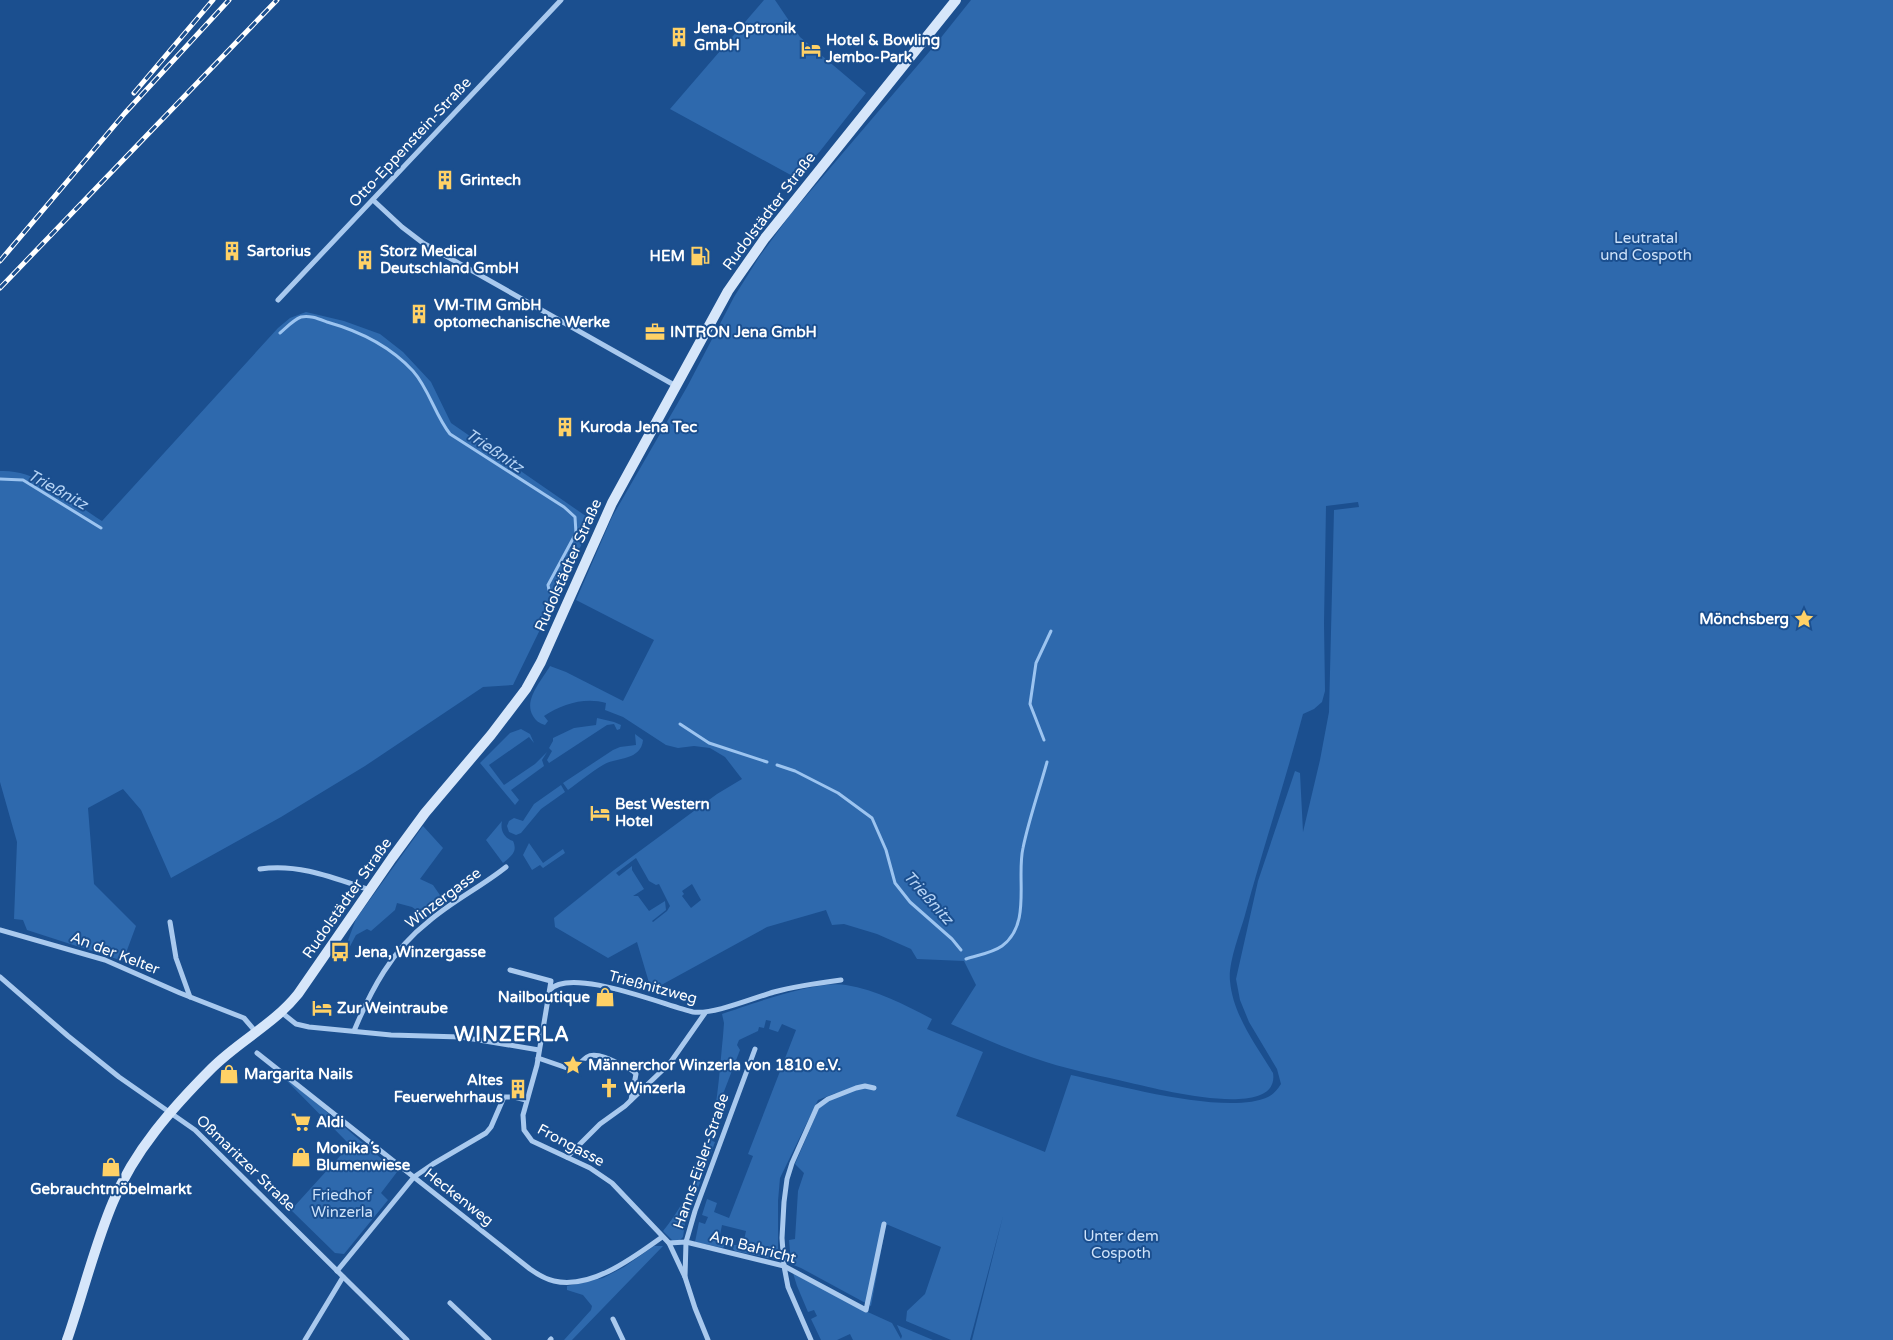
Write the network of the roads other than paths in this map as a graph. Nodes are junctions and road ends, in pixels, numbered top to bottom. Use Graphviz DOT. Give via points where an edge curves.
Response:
graph roads {
  1 [pos="561,0"];
  2 [pos="956,0"];
  3 [pos="373,200"];
  4 [pos="278,300"];
  5 [pos="676,386"];
  6 [pos="506,867"];
  7 [pos="260,869"];
  8 [pos="370,890"];
  9 [pos="170,922"];
  10 [pos="0,930"];
  11 [pos="510,970"];
  12 [pos="0,977"];
  13 [pos="841,980"];
  14 [pos="549,992"];
  15 [pos="190,997"];
  16 [pos="282,1012"];
  17 [pos="704,1013"];
  18 [pos="354,1031"];
  19 [pos="256,1032"];
  20 [pos="755,1049"];
  21 [pos="540,1050"];
  22 [pos="257,1053"];
  23 [pos="538,1058"];
  24 [pos="874,1088"];
  25 [pos="526,1100"];
  26 [pos="630,1101"];
  27 [pos="171,1113"];
  28 [pos="568,1157"];
  29 [pos="414,1177"];
  30 [pos="884,1224"];
  31 [pos="662,1237"];
  32 [pos="686,1242"];
  33 [pos="669,1243"];
  34 [pos="784,1266"];
  35 [pos="337,1271"];
  36 [pos="343,1277"];
  37 [pos="685,1277"];
  38 [pos="450,1303"];
  39 [pos="613,1319"];
  40 [pos="67,1340"];
  41 [pos="305,1340"];
  42 [pos="407,1340"];
  43 [pos="489,1340"];
  44 [pos="623,1340"];
  45 [pos="708,1340"];
  46 [pos="811,1340"];
  1 -- 3 [label="street, Otto-Eppenstein-Straße"];
  2 -- 5 [label="street, Rudolstädter Straße" via="765,238 728,291"];
  3 -- 4 [label="street, Otto-Eppenstein-Straße"];
  3 -- 5 [label="street" via="424,243"];
  5 -- 8 [label="street, Rudolstädter Straße" via="612,503 526,689 425,813"];
  6 -- 18 [label="street, Winzergasse" via="431,919 404,945 375,986"];
  7 -- 8 [label="street" via="298,869"];
  8 -- 16 [label="street, Rudolstädter Straße" via="303,988"];
  9 -- 15 [label="street, An der Kelter" via="176,958"];
  10 -- 15 [label="street, An der Kelter" via="105,960"];
  11 -- 14 [label="street" via="551,981"];
  12 -- 27 [label="street, Oßmaritzer Straße" via="119,1077"];
  13 -- 17 [label="street, Trießnitzweg" via="795,987"];
  14 -- 17 [label="street, Trießnitzweg" via="562,983 596,986"];
  14 -- 21 [label="street"];
  15 -- 19 [label="street, An der Kelter" via="244,1018"];
  16 -- 18 [label="street" via="296,1024"];
  16 -- 19 [label="street, Rudolstädter Straße"];
  17 -- 26 [label="street" via="673,1059"];
  18 -- 21 [label="street" via="461,1037"];
  19 -- 27 [label="street, Rudolstädter Straße" via="212,1068"];
  20 -- 32 [label="street, Hanns-Eisler-Straße"];
  21 -- 23 [label="street"];
  22 -- 29 [label="street, Heckenweg"];
  23 -- 25 [label="street, Frongasse"];
  23 -- 26 [label="street" via="570,1069 588,1056 597,1055 633,1070 636,1074"];
  24 -- 34 [label="street" via="856,1088 817,1107 787,1179 783,1211"];
  25 -- 28 [label="street, Frongasse" via="522,1125 527,1136"];
  25 -- 29 [label="street" via="504,1097 486,1133"];
  26 -- 28 [label="street" via="604,1120"];
  27 -- 35 [label="street, Oßmaritzer Straße" via="195,1130"];
  27 -- 40 [label="street, Rudolstädter Straße" via="136,1157 112,1203"];
  28 -- 31 [label="street, Frongasse" via="612,1183"];
  29 -- 31 [label="street, Heckenweg" via="530,1269 554,1281 566,1283 601,1274"];
  29 -- 35 [label="street"];
  30 -- 34 [label="street, Am Bahricht" via="866,1310"];
  31 -- 33 [label="street, Frongasse"];
  32 -- 33 [label="street"];
  32 -- 34 [label="street, Am Bahricht"];
  32 -- 37 [label="street, Hanns-Eisler-Straße"];
  33 -- 37 [label="street"];
  34 -- 46 [label="street" via="788,1287"];
  35 -- 36 [label="street, Oßmaritzer Straße"];
  36 -- 41 [label="street"];
  36 -- 42 [label="street, Oßmaritzer Straße"];
  37 -- 45 [label="street, Hanns-Eisler-Straße"];
  38 -- 43 [label="street"];
  39 -- 44 [label="street"];
}
